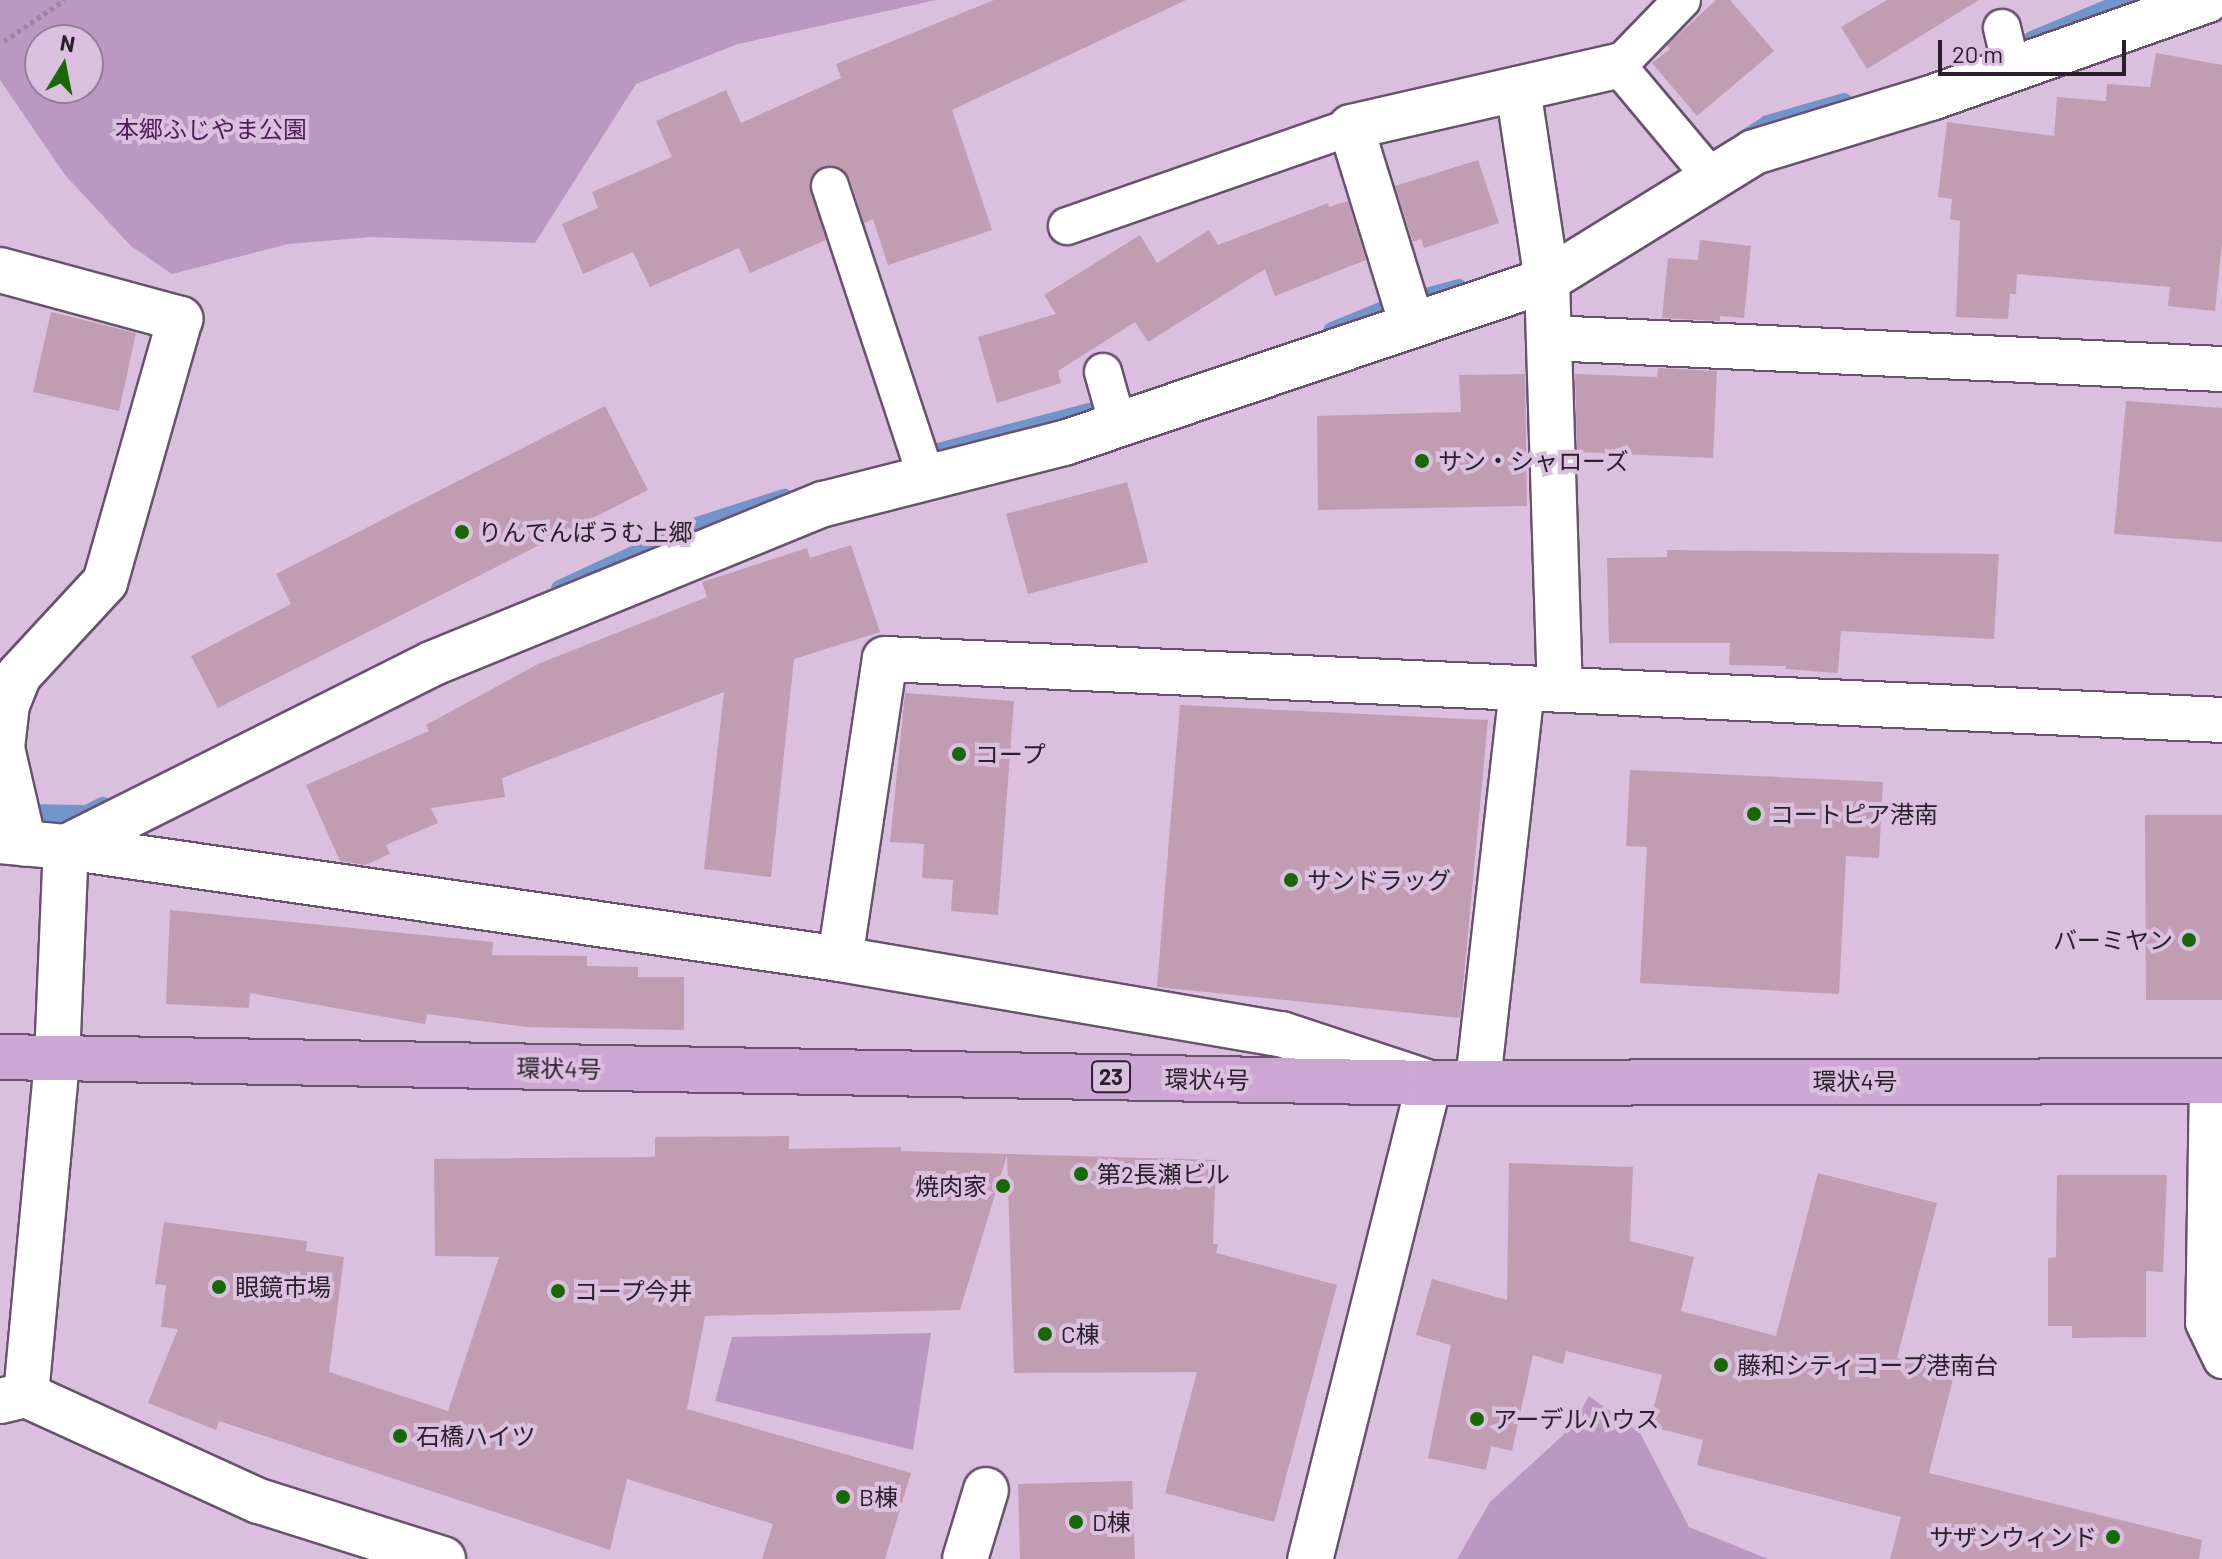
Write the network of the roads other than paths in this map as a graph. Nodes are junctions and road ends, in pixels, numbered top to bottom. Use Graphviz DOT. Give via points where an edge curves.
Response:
graph roads {
  1 [pos="1682,0"];
  2 [pos="2207,0"];
  3 [pos="2002,28"];
  4 [pos="1618,66"];
  5 [pos="2011,67"];
  6 [pos="1518,89"];
  7 [pos="1351,127"];
  8 [pos="1710,177"];
  9 [pos="830,186"];
  10 [pos="1067,226"];
  11 [pos="0,270"];
  12 [pos="1546,274"];
  13 [pos="1411,322"];
  14 [pos="1549,338"];
  15 [pos="2222,369"];
  16 [pos="1103,372"];
  17 [pos="1118,422"];
  18 [pos="926,476"];
  19 [pos="1541,689"];
  20 [pos="2222,720"];
  21 [pos="14,838"];
  22 [pos="66,847"];
  23 [pos="840,959"];
  24 [pos="0,1057"];
  25 [pos="57,1059"];
  26 [pos="1478,1081"];
  27 [pos="2215,1081"];
  28 [pos="1429,1083"];
  29 [pos="2222,1360"];
  30 [pos="13,1398"];
  31 [pos="986,1490"];
  32 [pos="421,1556"];
  33 [pos="965,1559"];
  34 [pos="1310,1559"];
  1 -- 4 [label="lane"];
  2 -- 5 [label="street"];
  3 -- 5 [label="lane"];
  4 -- 6 [label="street"];
  4 -- 8 [label="lane"];
  5 -- 8 [label="street" via="1754,152"];
  6 -- 7 [label="street"];
  6 -- 12 [label="street"];
  7 -- 10 [label="lane"];
  7 -- 13 [label="street"];
  8 -- 12 [label="street"];
  9 -- 18 [label="lane"];
  11 -- 21 [label="street" via="180,319 105,582 19,675 7,704 2,748"];
  12 -- 13 [label="street"];
  12 -- 14 [label="street"];
  13 -- 17 [label="street"];
  14 -- 15 [label="street"];
  14 -- 19 [label="street"];
  16 -- 17 [label="lane"];
  17 -- 18 [label="street"];
  18 -- 22 [label="street" via="824,504 431,664"];
  19 -- 20 [label="street"];
  19 -- 23 [label="street" via="885,659"];
  19 -- 26 [label="street"];
  21 -- 22 [label="street"];
  22 -- 23 [label="street"];
  22 -- 25 [label="street"];
  23 -- 28 [label="street" via="1281,1034"];
  24 -- 25 [label="main road, 環状4号 / 23"];
  25 -- 28 [label="main road, 環状4号 / 23"];
  25 -- 30 [label="street"];
  26 -- 27 [label="main road, 環状4号 / 23"];
  26 -- 28 [label="main road, 環状4号 / 23"];
  27 -- 29 [label="lane" via="2204,1323"];
  28 -- 34 [label="street"];
  30 -- 32 [label="street" via="259,1501"];
  31 -- 33 [label="street"];
}
